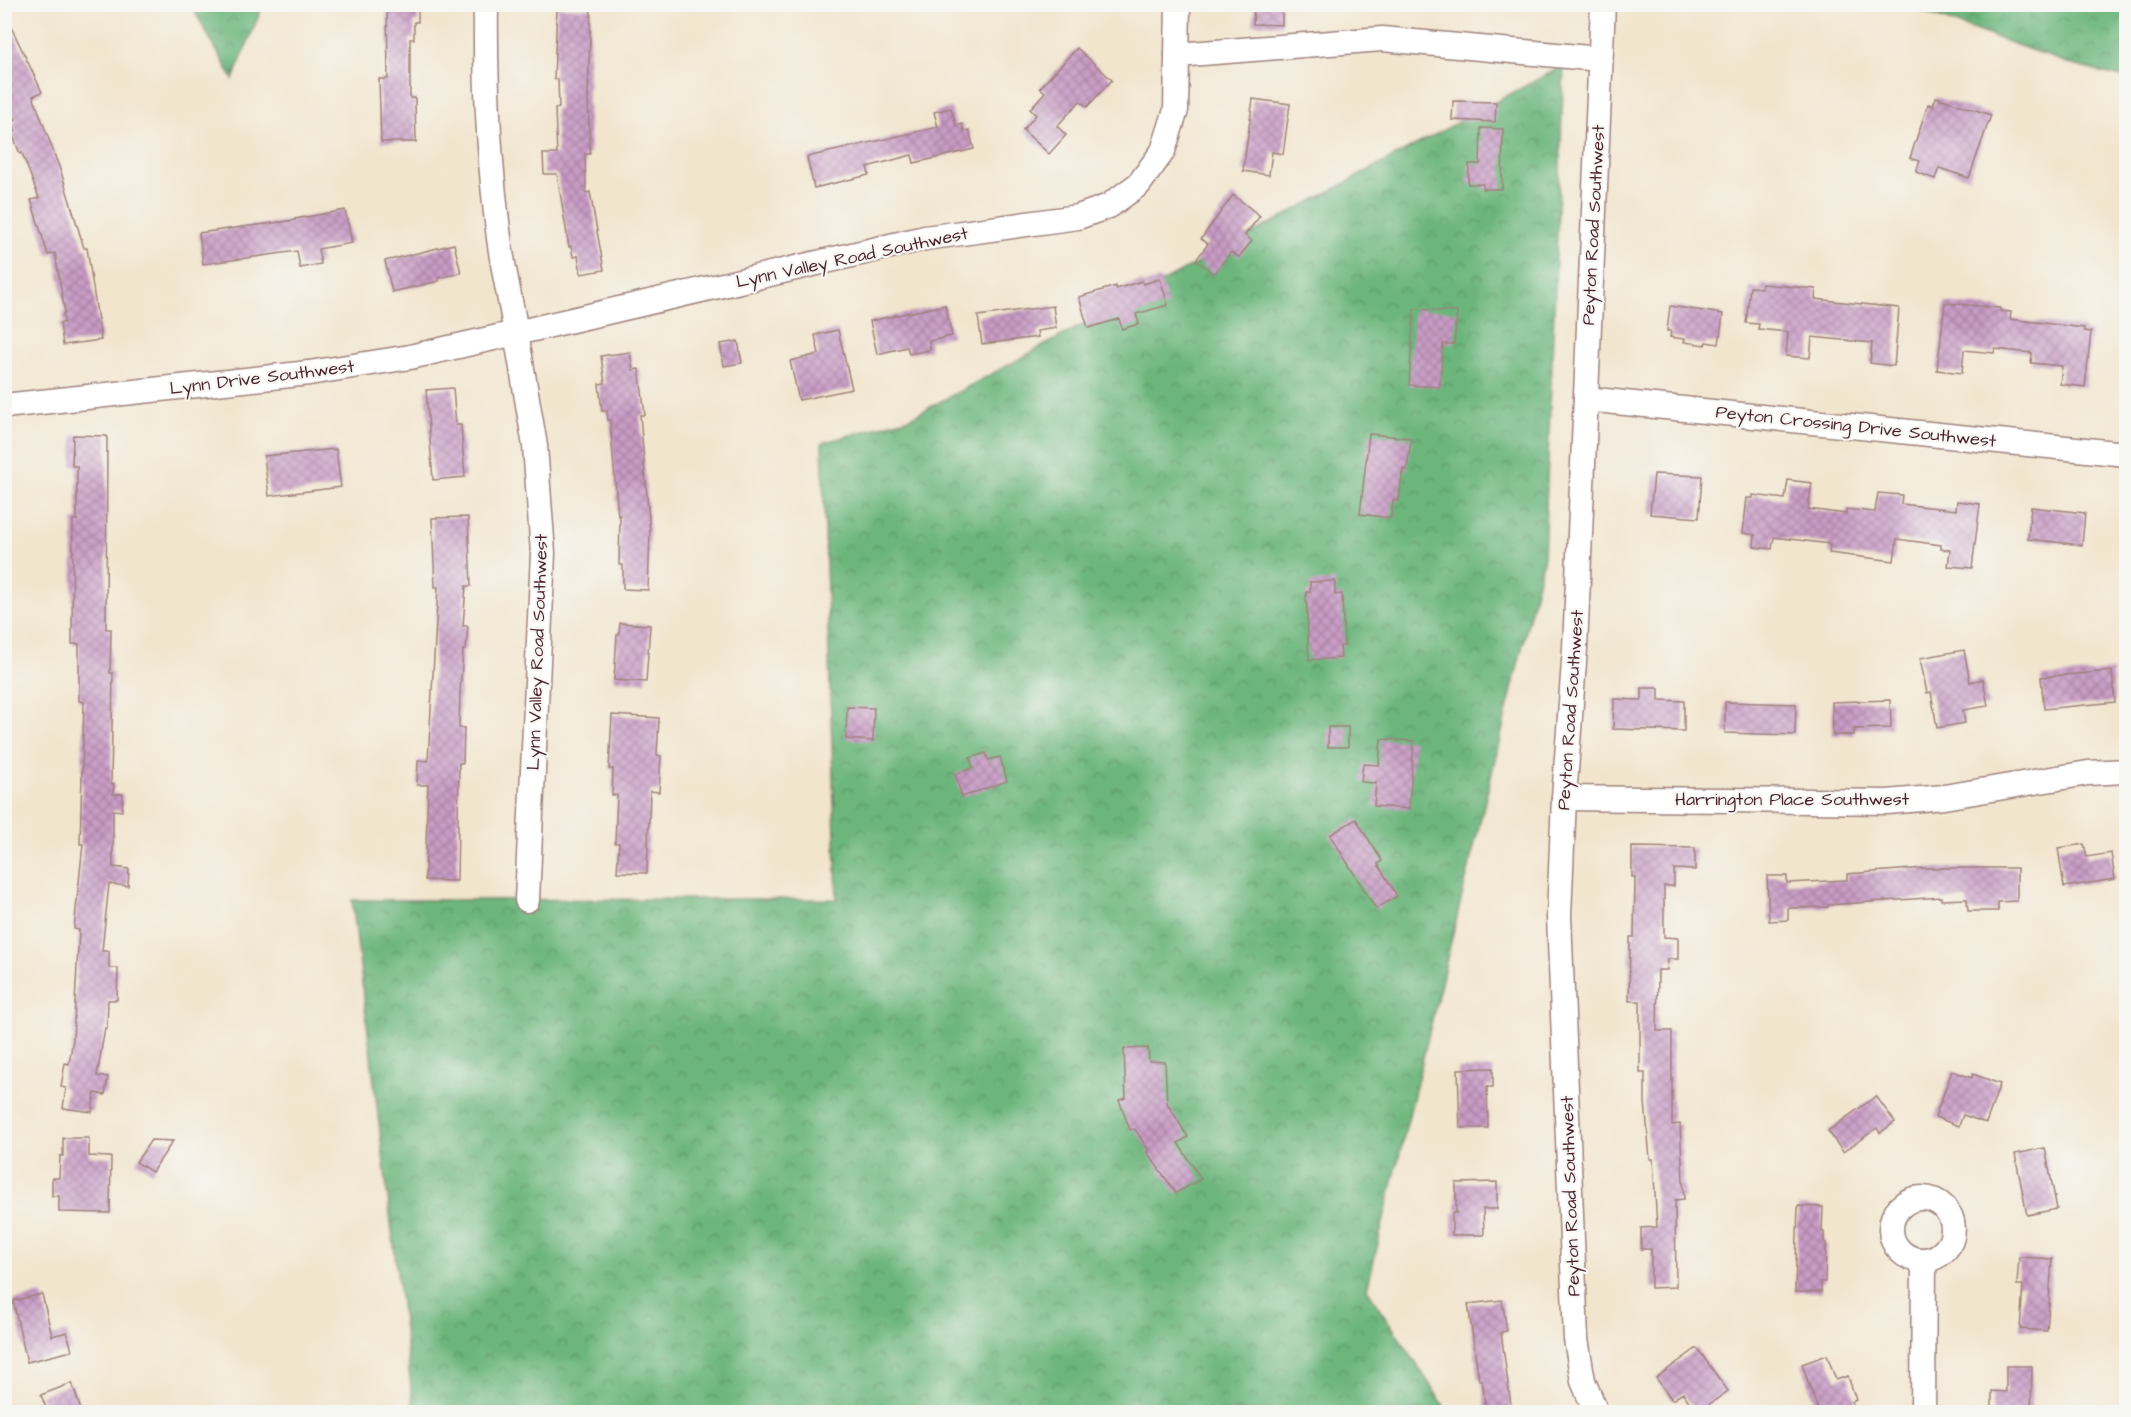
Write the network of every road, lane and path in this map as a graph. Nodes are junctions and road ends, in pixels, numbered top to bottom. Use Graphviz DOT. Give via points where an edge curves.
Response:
graph roads {
  1 [pos="486,4"];
  2 [pos="1178,4"];
  3 [pos="1603,4"];
  4 [pos="1177,55"];
  5 [pos="1600,59"];
  6 [pos="516,333"];
  7 [pos="1586,399"];
  8 [pos="4,405"];
  9 [pos="2127,454"];
  10 [pos="2127,771"];
  11 [pos="1564,798"];
  12 [pos="527,900"];
  13 [pos="1924,1261"];
  14 [pos="1596,1413"];
  15 [pos="1923,1413"];
  1 -- 6 [label="street, Lynn Valley Road Southwest" via="492,176"];
  2 -- 4 [label="street, Lynn Valley Road Southwest"];
  3 -- 5 [label="street, Peyton Road Southwest"];
  4 -- 5 [label="street" via="1382,39"];
  4 -- 6 [label="street, Lynn Valley Road Southwest" via="1176,110 1163,151 1139,184 1109,206 1078,217 926,238"];
  5 -- 7 [label="street, Peyton Road Southwest"];
  6 -- 8 [label="street, Lynn Drive Southwest" via="410,357 309,373"];
  6 -- 12 [label="street, Lynn Valley Road Southwest" via="536,446 543,553"];
  7 -- 9 [label="street, Peyton Crossing Drive Southwest"];
  7 -- 11 [label="street, Peyton Road Southwest"];
  10 -- 11 [label="street, Harrington Place Southwest" via="2088,773 1944,797 1887,802"];
  11 -- 14 [label="street, Peyton Road Southwest" via="1559,915 1576,1339 1583,1381"];
  13 -- 15 [label="street"];
}
